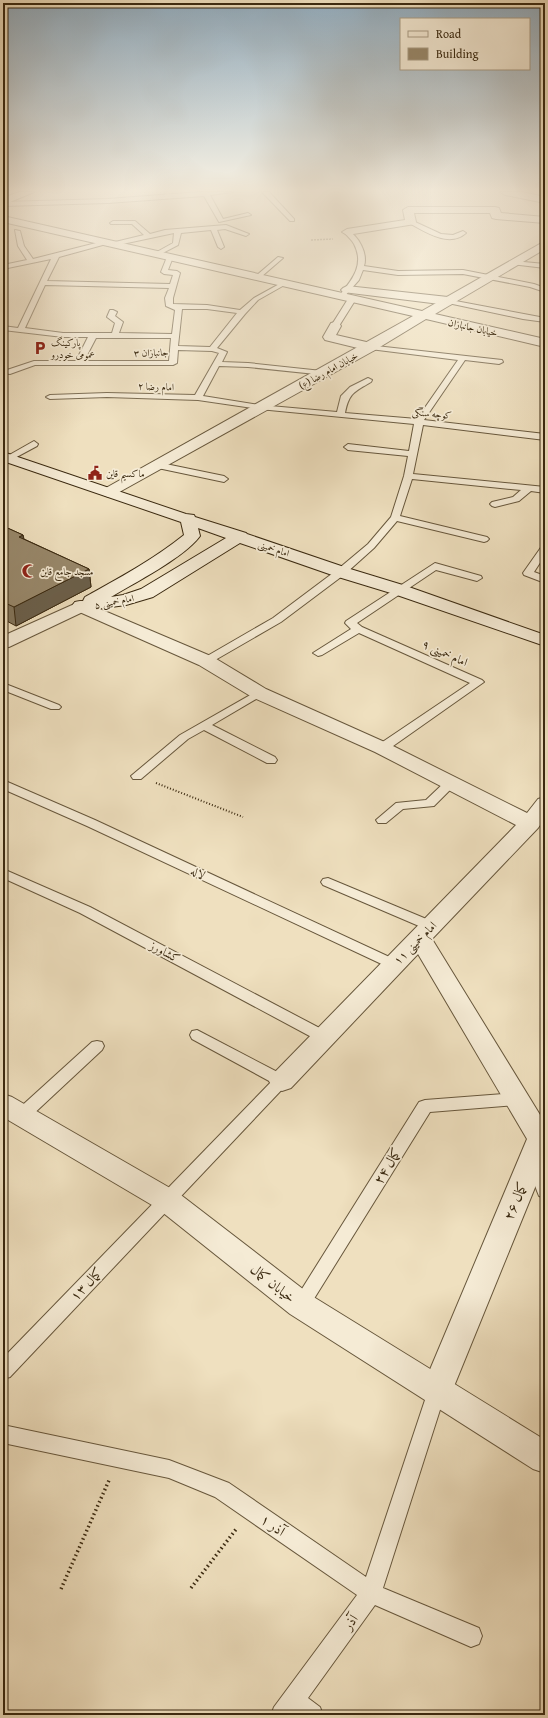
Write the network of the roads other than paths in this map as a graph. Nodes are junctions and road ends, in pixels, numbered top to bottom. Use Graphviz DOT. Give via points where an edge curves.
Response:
graph roads {
  1 [pos="48,272"];
  2 [pos="166,272"];
  3 [pos="242,272"];
  4 [pos="264,272"];
  5 [pos="359,272"];
  6 [pos="392,272"];
  7 [pos="452,272"];
  8 [pos="464,272"];
  9 [pos="497,272"];
  10 [pos="260,276"];
  11 [pos="489,277"];
  12 [pos="42,283"];
  13 [pos="286,283"];
  14 [pos="172,286"];
  15 [pos="545,290"];
  16 [pos="347,295"];
  17 [pos="448,301"];
  18 [pos="176,307"];
  19 [pos="113,312"];
  20 [pos="242,312"];
  21 [pos="423,315"];
  22 [pos="545,320"];
  23 [pos="335,326"];
  24 [pos="3,328"];
  25 [pos="21,329"];
  26 [pos="93,336"];
  27 [pos="115,336"];
  28 [pos="175,336"];
  29 [pos="545,343"];
  30 [pos="370,347"];
  31 [pos="175,348"];
  32 [pos="212,349"];
  33 [pos="462,359"];
  34 [pos="499,362"];
  35 [pos="78,364"];
  36 [pos="216,364"];
  37 [pos="3,371"];
  38 [pos="322,373"];
  39 [pos="368,380"];
  40 [pos="50,397"];
  41 [pos="198,398"];
  42 [pos="259,408"];
  43 [pos="316,413"];
  44 [pos="340,415"];
  45 [pos="419,422"];
  46 [pos="545,437"];
  47 [pos="34,444"];
  48 [pos="348,447"];
  49 [pos="412,454"];
  50 [pos="6,457"];
  51 [pos="156,465"];
  52 [pos="408,476"];
  53 [pos="224,479"];
  54 [pos="530,488"];
  55 [pos="545,490"];
  56 [pos="109,492"];
  57 [pos="495,504"];
  58 [pos="188,518"];
  59 [pos="395,518"];
  60 [pos="240,536"];
  61 [pos="484,539"];
  62 [pos="545,548"];
  63 [pos="341,572"];
  64 [pos="477,578"];
  65 [pos="545,580"];
  66 [pos="400,590"];
  67 [pos="81,606"];
  68 [pos="358,630"];
  69 [pos="545,641"];
  70 [pos="3,643"];
  71 [pos="318,653"];
  72 [pos="206,661"];
  73 [pos="3,686"];
  74 [pos="259,693"];
  75 [pos="55,707"];
  76 [pos="204,726"];
  77 [pos="382,748"];
  78 [pos="271,760"];
  79 [pos="137,776"];
  80 [pos="451,783"];
  81 [pos="3,784"];
  82 [pos="539,813"];
  83 [pos="382,820"];
  84 [pos="3,873"];
  85 [pos="328,882"];
  86 [pos="426,932"];
  87 [pos="393,964"];
  88 [pos="197,1035"];
  89 [pos="324,1037"];
  90 [pos="97,1046"];
  91 [pos="282,1081"];
  92 [pos="517,1099"];
  93 [pos="12,1109"];
  94 [pos="540,1145"];
  95 [pos="545,1191"];
  96 [pos="167,1200"];
  97 [pos="301,1305"];
  98 [pos="4,1369"];
  99 [pos="437,1391"];
  100 [pos="3,1434"];
  101 [pos="545,1458"];
  102 [pos="371,1593"];
  103 [pos="471,1636"];
  104 [pos="287,1708"];
  105 [pos="312,1715"];
  1 -- 12 [label="lane"];
  2 -- 14 [label="lane, جانبازان ۳" via="177,273"];
  3 -- 10 [label="street, خیابان جانبازان"];
  4 -- 10 [label="lane"];
  5 -- 16 [label="lane"];
  6 -- 7 [label="lane"];
  8 -- 11 [label="lane"];
  9 -- 11 [label="street, خیابان امام رضا (ع)"];
  10 -- 13 [label="street, خیابان جانبازان"];
  11 -- 15 [label="lane"];
  11 -- 17 [label="street, خیابان امام رضا (ع)"];
  12 -- 14 [label="lane"];
  12 -- 25 [label="lane"];
  13 -- 16 [label="street, خیابان جانبازان"];
  13 -- 20 [label="lane" via="256,299"];
  14 -- 18 [label="lane, جانبازان ۳" via="168,298 170,306"];
  16 -- 17 [label="street"];
  16 -- 21 [label="street, خیابان جانبازان"];
  16 -- 23 [label="lane"];
  17 -- 21 [label="street, خیابان امام رضا (ع)"];
  17 -- 22 [label="lane"];
  18 -- 20 [label="lane" via="207,307"];
  18 -- 28 [label="lane, جانبازان ۳" via="179,310"];
  19 -- 27 [label="lane" via="111,317 119,322"];
  20 -- 32 [label="lane"];
  21 -- 29 [label="street, خیابان جانبازان"];
  21 -- 30 [label="street, خیابان امام رضا (ع)"];
  23 -- 30 [label="street" via="329,337"];
  24 -- 25 [label="lane"];
  25 -- 26 [label="lane"];
  26 -- 27 [label="lane"];
  26 -- 35 [label="lane"];
  27 -- 28 [label="lane"];
  28 -- 31 [label="lane, جانبازان ۳"];
  30 -- 33 [label="lane"];
  30 -- 38 [label="street, خیابان امام رضا (ع)"];
  31 -- 32 [label="lane"];
  31 -- 35 [label="lane, جانبازان ۳" via="173,363"];
  32 -- 36 [label="lane" via="223,352"];
  33 -- 34 [label="lane"];
  33 -- 45 [label="lane"];
  35 -- 37 [label="lane, جانبازان ۳" via="34,363"];
  36 -- 38 [label="lane"];
  36 -- 41 [label="lane"];
  38 -- 42 [label="street, خیابان امام رضا (ع)"];
  39 -- 44 [label="lane" via="344,398"];
  40 -- 41 [label="lane, امام رضا ۲" via="107,395"];
  41 -- 42 [label="lane, امام رضا ۲"];
  42 -- 43 [label="lane, امام رضا ۲"];
  42 -- 51 [label="street, خیابان امام رضا (ع)"];
  43 -- 44 [label="lane, کوچه سنگی"];
  44 -- 45 [label="lane, کوچه سنگی"];
  45 -- 46 [label="lane, کوچه سنگی"];
  45 -- 49 [label="lane"];
  47 -- 50 [label="lane"];
  48 -- 49 [label="lane"];
  49 -- 52 [label="lane"];
  50 -- 56 [label="street, امام خمینی"];
  51 -- 53 [label="lane"];
  51 -- 56 [label="street, خیابان امام رضا (ع)"];
  52 -- 54 [label="lane"];
  52 -- 59 [label="lane"];
  54 -- 55 [label="lane"];
  54 -- 57 [label="lane" via="516,499"];
  56 -- 58 [label="street, امام خمینی"];
  58 -- 60 [label="street, امام خمینی"];
  58 -- 67 [label="street" via="192,536 183,544 150,567"];
  59 -- 61 [label="lane"];
  59 -- 63 [label="lane" via="370,546"];
  60 -- 63 [label="street, امام خمینی"];
  60 -- 67 [label="street, امام خمینی ۵" via="147,593 126,600"];
  62 -- 65 [label="lane" via="528,573"];
  63 -- 66 [label="street, امام خمینی"];
  63 -- 72 [label="lane" via="277,620"];
  64 -- 66 [label="lane" via="435,566"];
  66 -- 68 [label="lane" via="350,623"];
  66 -- 69 [label="street, امام خمینی"];
  67 -- 70 [label="street, امام خمینی ۵"];
  67 -- 72 [label="street"];
  68 -- 71 [label="lane"];
  68 -- 77 [label="lane, امام خمینی ۹" via="478,682"];
  72 -- 74 [label="street"];
  73 -- 75 [label="lane"];
  74 -- 76 [label="lane"];
  74 -- 77 [label="street"];
  76 -- 78 [label="lane"];
  76 -- 79 [label="lane" via="184,738"];
  77 -- 80 [label="street"];
  80 -- 82 [label="street"];
  80 -- 83 [label="lane" via="430,803 400,806"];
  81 -- 87 [label="lane, لاله"];
  82 -- 86 [label="street, امام خمینی ۱۱"];
  84 -- 89 [label="lane, کشاورز" via="85,910"];
  85 -- 86 [label="lane"];
  86 -- 87 [label="street, امام خمینی ۱۱"];
  86 -- 92 [label="street"];
  87 -- 89 [label="street, امام خمینی ۱۱"];
  88 -- 91 [label="lane"];
  89 -- 91 [label="street, امام خمینی ۱۱"];
  90 -- 93 [label="lane"];
  91 -- 96 [label="lane, کمال ۱۳"];
  92 -- 94 [label="street"];
  92 -- 97 [label="lane, کمال ۲۴" via="424,1106"];
  93 -- 96 [label="street, خیابان کمال"];
  94 -- 95 [label="lane"];
  94 -- 99 [label="street, کمال ۲۶"];
  96 -- 97 [label="street, خیابان کمال"];
  96 -- 98 [label="lane, کمال ۱۳"];
  97 -- 99 [label="street, خیابان کمال"];
  99 -- 101 [label="street, خیابان کمال"];
  99 -- 102 [label="lane, آذر"];
  100 -- 102 [label="lane, آذر ۱" via="169,1469 222,1490"];
  102 -- 103 [label="lane, آذر ۱"];
  102 -- 104 [label="lane, آذر"];
  104 -- 105 [label="lane"];
}
